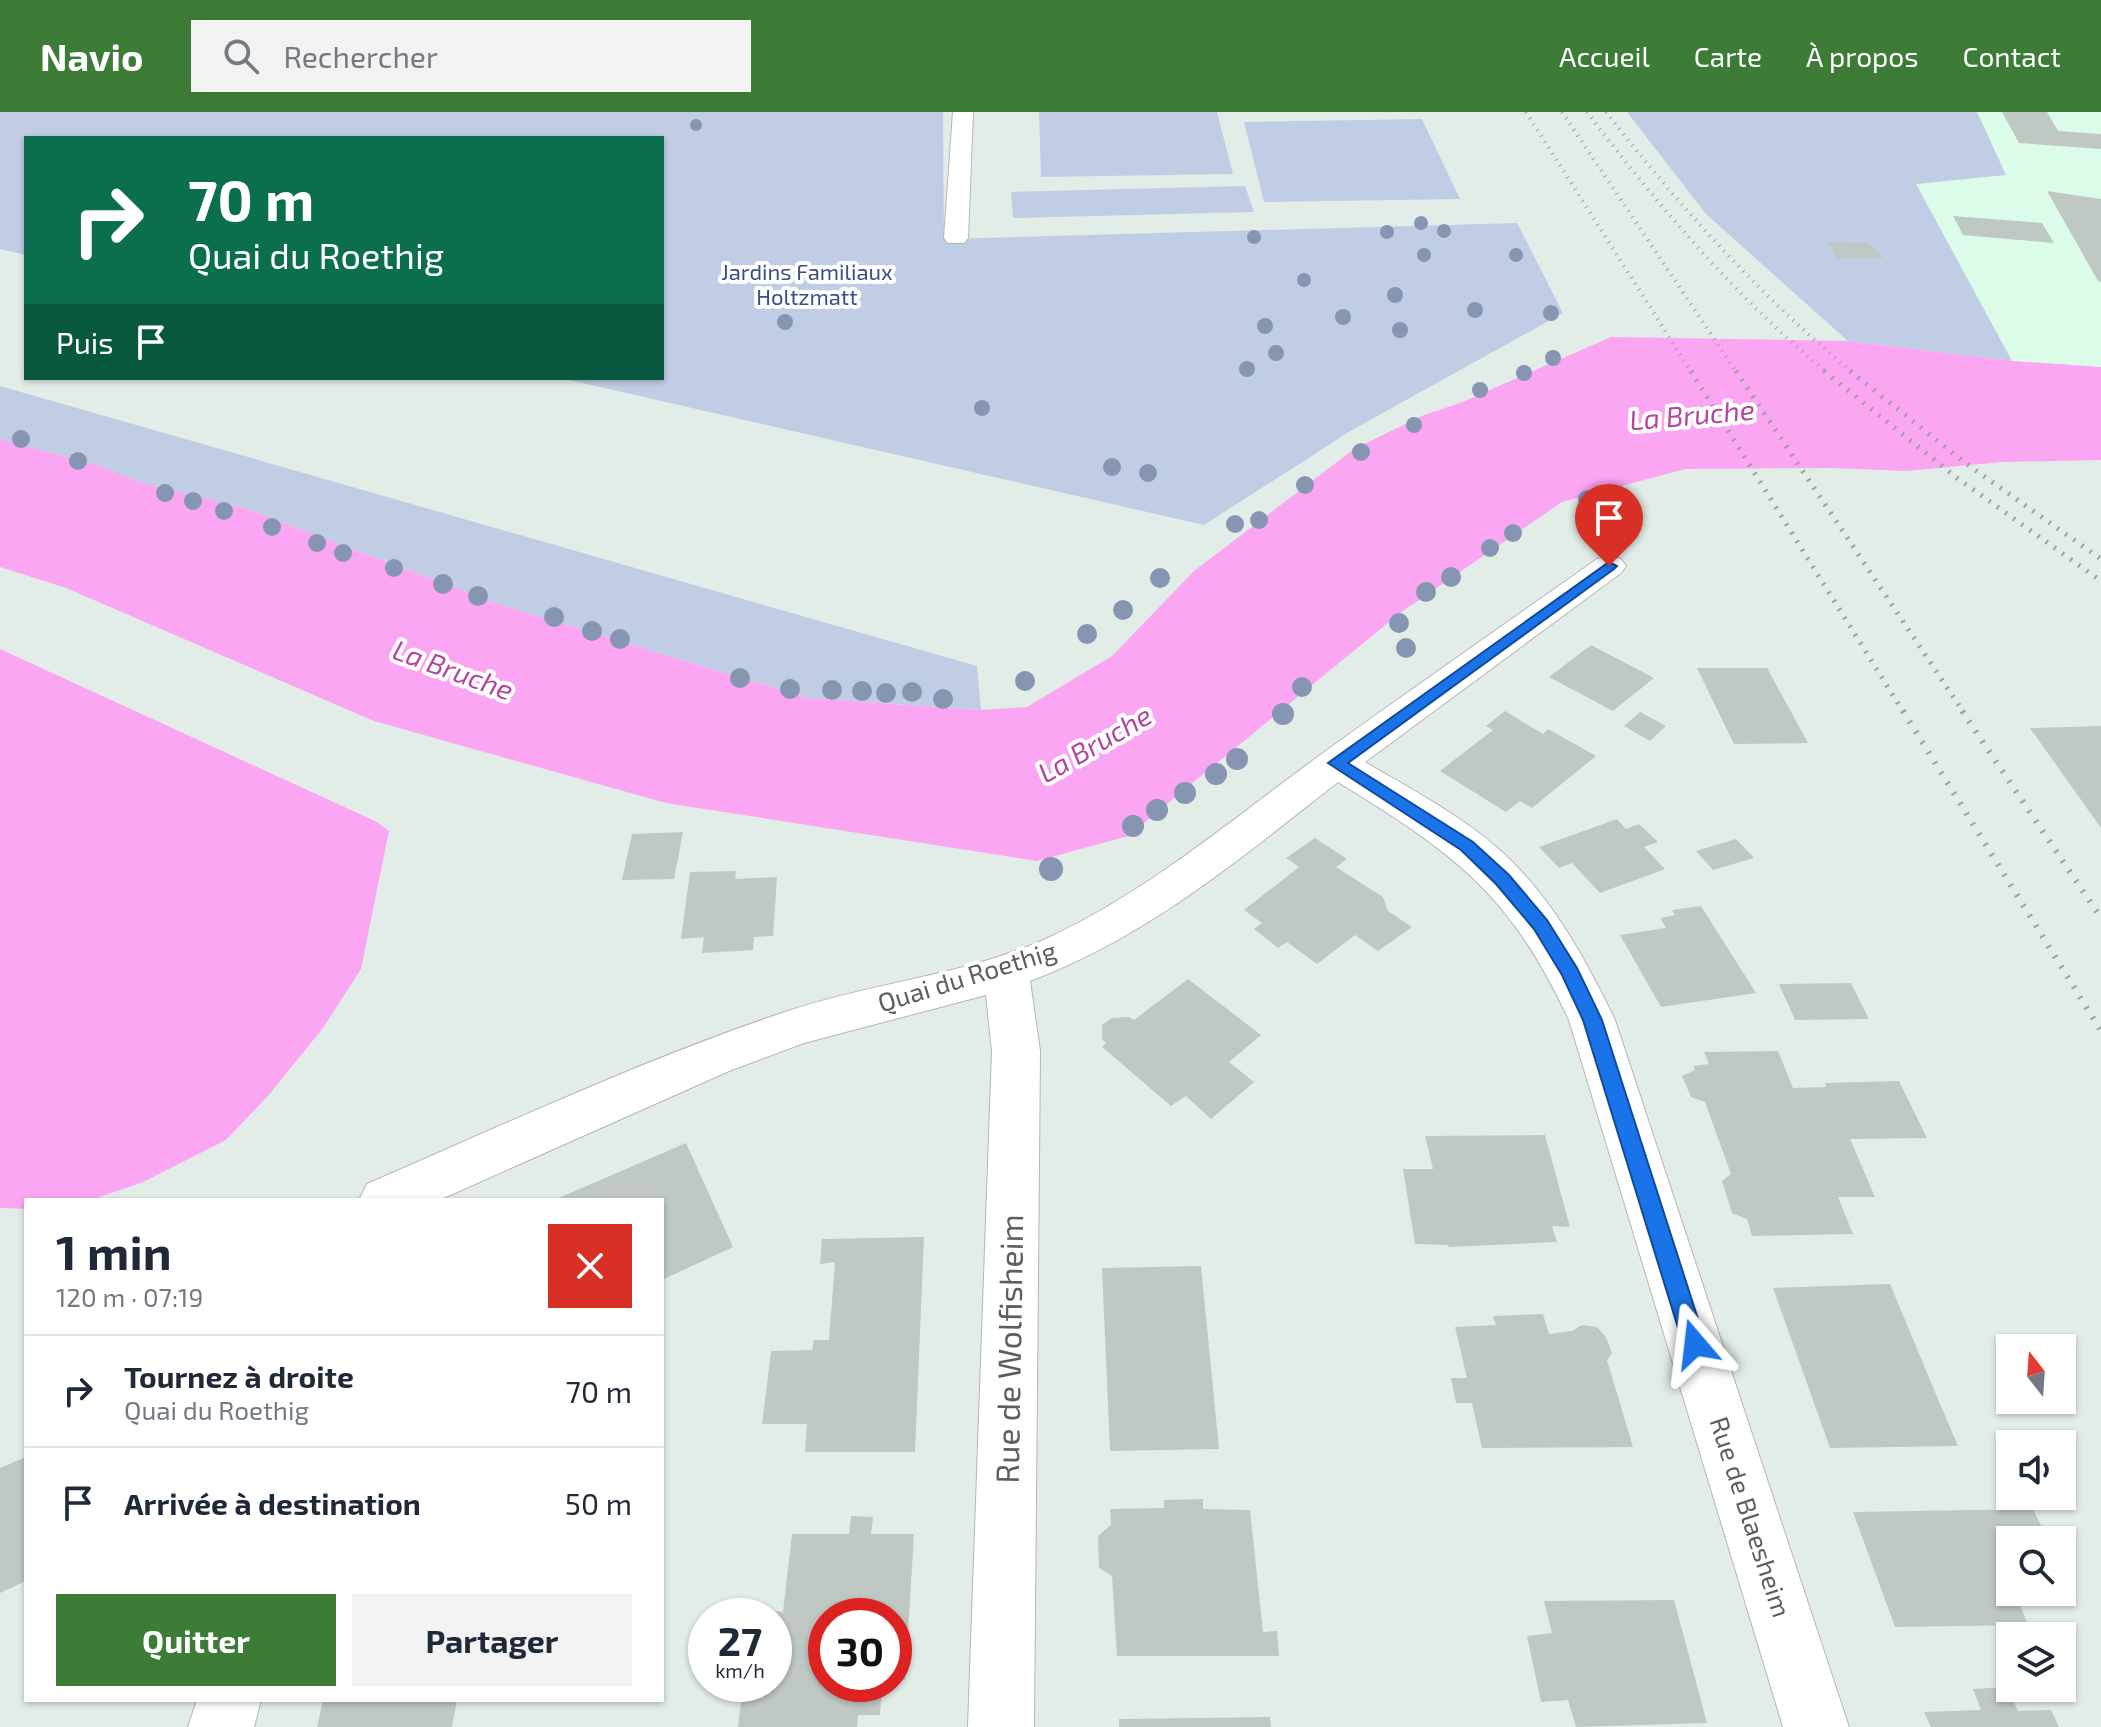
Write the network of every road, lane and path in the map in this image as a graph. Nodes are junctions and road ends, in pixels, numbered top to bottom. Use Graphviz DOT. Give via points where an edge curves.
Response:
graph roads {
  1 [pos="963,112"];
  2 [pos="956,238"];
  3 [pos="1609,566"];
  4 [pos="1337,763"];
  5 [pos="1006,972"];
  6 [pos="390,1198"];
  7 [pos="228,1702"];
  8 [pos="221,1727"];
  9 [pos="1001,1727"];
  10 [pos="1816,1727"];
  1 -- 2 [label="lane"];
  3 -- 4 [label="street, Quai du Roethig"];
  4 -- 5 [label="street, Quai du Roethig" via="1126,917 1064,950"];
  4 -- 10 [label="street, Rue de Blaesheim" via="1467,846 1541,925 1570,973 1592,1020"];
  5 -- 6 [label="street, Quai du Roethig" via="798,1026 712,1057"];
  5 -- 9 [label="street, Rue de Wolfisheim" via="1016,1051"];
  7 -- 8 [label="street"];
}
